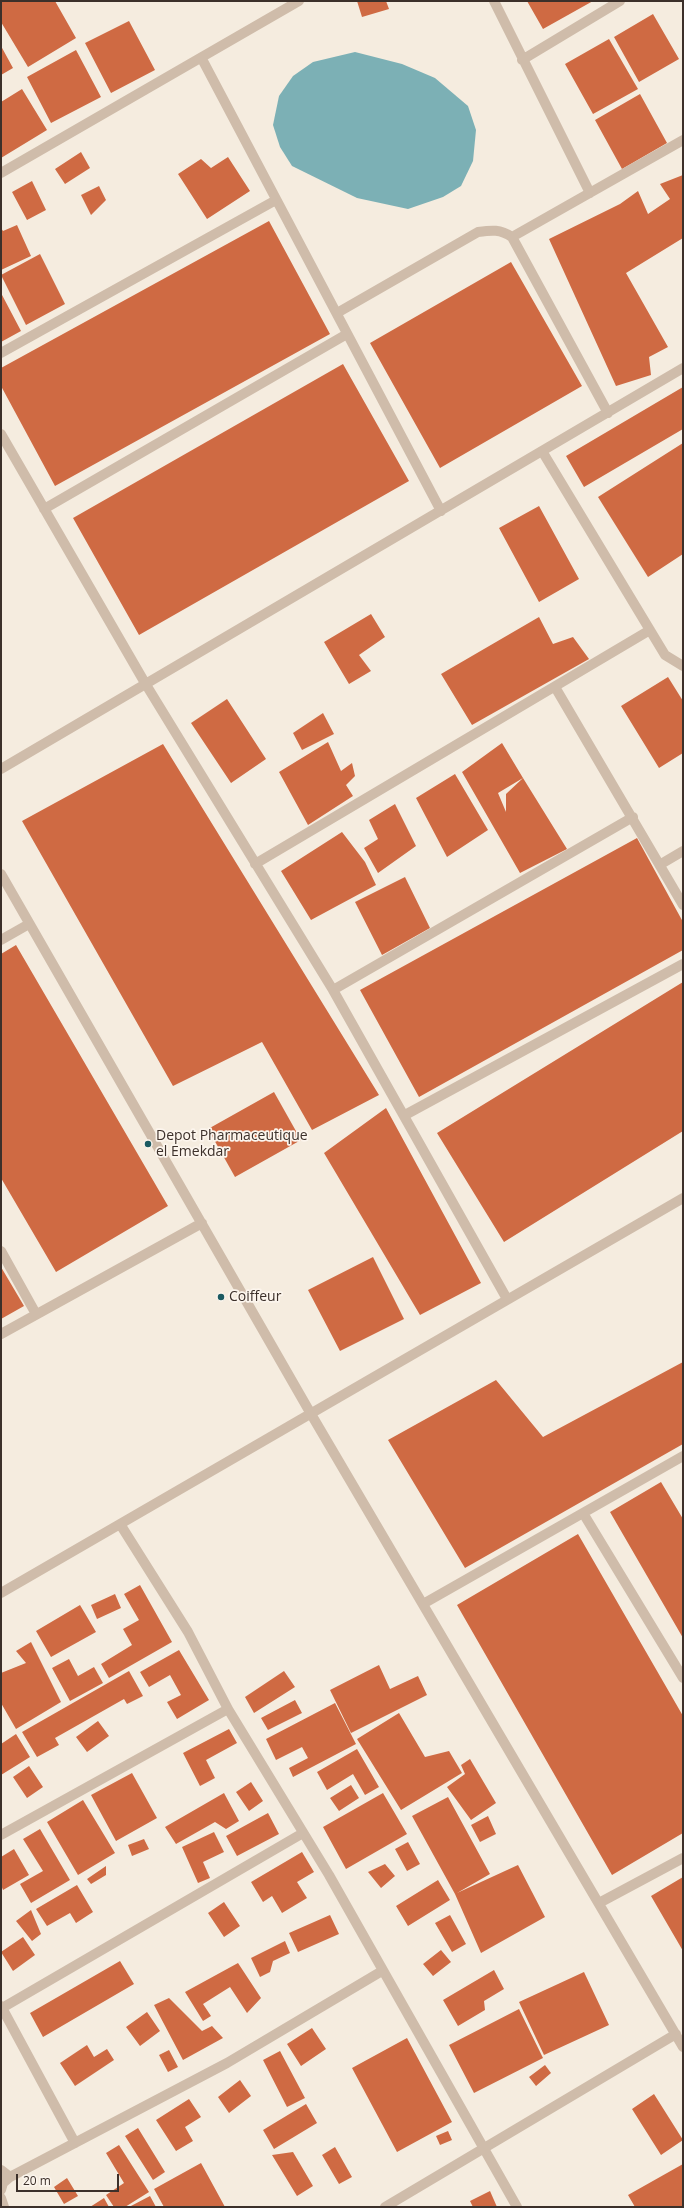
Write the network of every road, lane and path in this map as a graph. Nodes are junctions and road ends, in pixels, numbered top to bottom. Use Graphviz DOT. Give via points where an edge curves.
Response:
graph roads {
  1 [pos="299,1"];
  2 [pos="494,1"];
  3 [pos="620,1"];
  4 [pos="202,59"];
  5 [pos="522,60"];
  6 [pos="683,140"];
  7 [pos="1,173"];
  8 [pos="590,193"];
  9 [pos="276,200"];
  10 [pos="512,237"];
  11 [pos="337,313"];
  12 [pos="347,334"];
  13 [pos="1,353"];
  14 [pos="683,368"];
  15 [pos="608,413"];
  16 [pos="1,434"];
  17 [pos="542,450"];
  18 [pos="44,509"];
  19 [pos="441,511"];
  20 [pos="650,630"];
  21 [pos="683,666"];
  22 [pos="145,683"];
  23 [pos="555,688"];
  24 [pos="1,769"];
  25 [pos="633,817"];
  26 [pos="683,851"];
  27 [pos="255,864"];
  28 [pos="660,864"];
  29 [pos="1,874"];
  30 [pos="683,905"];
  31 [pos="29,924"];
  32 [pos="1,940"];
  33 [pos="683,964"];
  34 [pos="333,990"];
  35 [pos="405,1115"];
  36 [pos="683,1198"];
  37 [pos="202,1223"];
  38 [pos="1,1251"];
  39 [pos="507,1299"];
  40 [pos="36,1314"];
  41 [pos="1,1334"];
  42 [pos="311,1414"];
  43 [pos="683,1456"];
  44 [pos="583,1513"];
  45 [pos="120,1524"];
  46 [pos="1,1593"];
  47 [pos="423,1604"];
  48 [pos="683,1678"];
  49 [pos="228,1709"];
  50 [pos="303,1833"];
  51 [pos="1,1835"];
  52 [pos="683,1858"];
  53 [pos="599,1903"];
  54 [pos="382,1971"];
  55 [pos="2,2007"];
  56 [pos="676,2034"];
  57 [pos="683,2047"];
  58 [pos="75,2143"];
  59 [pos="483,2148"];
  60 [pos="1,2170"];
  61 [pos="10,2177"];
  62 [pos="1,2190"];
  63 [pos="1,2198"];
  64 [pos="4,2207"];
  65 [pos="385,2207"];
  66 [pos="517,2207"];
  1 -- 4 [label="street"];
  2 -- 5 [label="street"];
  3 -- 5 [label="street"];
  4 -- 7 [label="street"];
  4 -- 9 [label="street"];
  5 -- 8 [label="street"];
  6 -- 8 [label="street"];
  8 -- 10 [label="street"];
  9 -- 11 [label="street"];
  9 -- 13 [label="street"];
  10 -- 11 [label="street" via="494,230 478,232"];
  10 -- 15 [label="street"];
  11 -- 12 [label="street"];
  12 -- 18 [label="street"];
  12 -- 19 [label="street"];
  14 -- 15 [label="street"];
  15 -- 17 [label="street"];
  16 -- 18 [label="street"];
  17 -- 19 [label="street"];
  17 -- 20 [label="street"];
  18 -- 22 [label="street"];
  19 -- 22 [label="street"];
  20 -- 21 [label="street" via="665,655"];
  20 -- 23 [label="street"];
  22 -- 24 [label="street"];
  22 -- 27 [label="street"];
  23 -- 25 [label="street"];
  23 -- 27 [label="street"];
  25 -- 28 [label="street"];
  25 -- 34 [label="street"];
  26 -- 28 [label="street"];
  27 -- 34 [label="street"];
  28 -- 30 [label="street"];
  29 -- 31 [label="street"];
  31 -- 32 [label="street"];
  31 -- 37 [label="street"];
  33 -- 35 [label="street"];
  34 -- 35 [label="street"];
  35 -- 39 [label="street"];
  36 -- 39 [label="street"];
  37 -- 40 [label="street"];
  37 -- 42 [label="street"];
  38 -- 40 [label="street"];
  39 -- 42 [label="street"];
  40 -- 41 [label="street"];
  42 -- 45 [label="street"];
  42 -- 47 [label="street"];
  43 -- 44 [label="street"];
  44 -- 47 [label="street"];
  44 -- 48 [label="street"];
  45 -- 46 [label="street"];
  45 -- 49 [label="street" via="188,1632"];
  47 -- 53 [label="street"];
  49 -- 50 [label="street"];
  49 -- 51 [label="street"];
  50 -- 54 [label="street"];
  50 -- 55 [label="street"];
  52 -- 53 [label="street"];
  53 -- 56 [label="street"];
  54 -- 58 [label="street" via="227,2063"];
  54 -- 59 [label="street" via="406,2008"];
  55 -- 58 [label="street"];
  56 -- 57 [label="street"];
  56 -- 59 [label="street"];
  58 -- 61 [label="street"];
  59 -- 65 [label="street"];
  59 -- 66 [label="street"];
  60 -- 61 [label="street"];
  61 -- 62 [label="street" via="3,2183"];
  63 -- 64 [label="street"];
}
